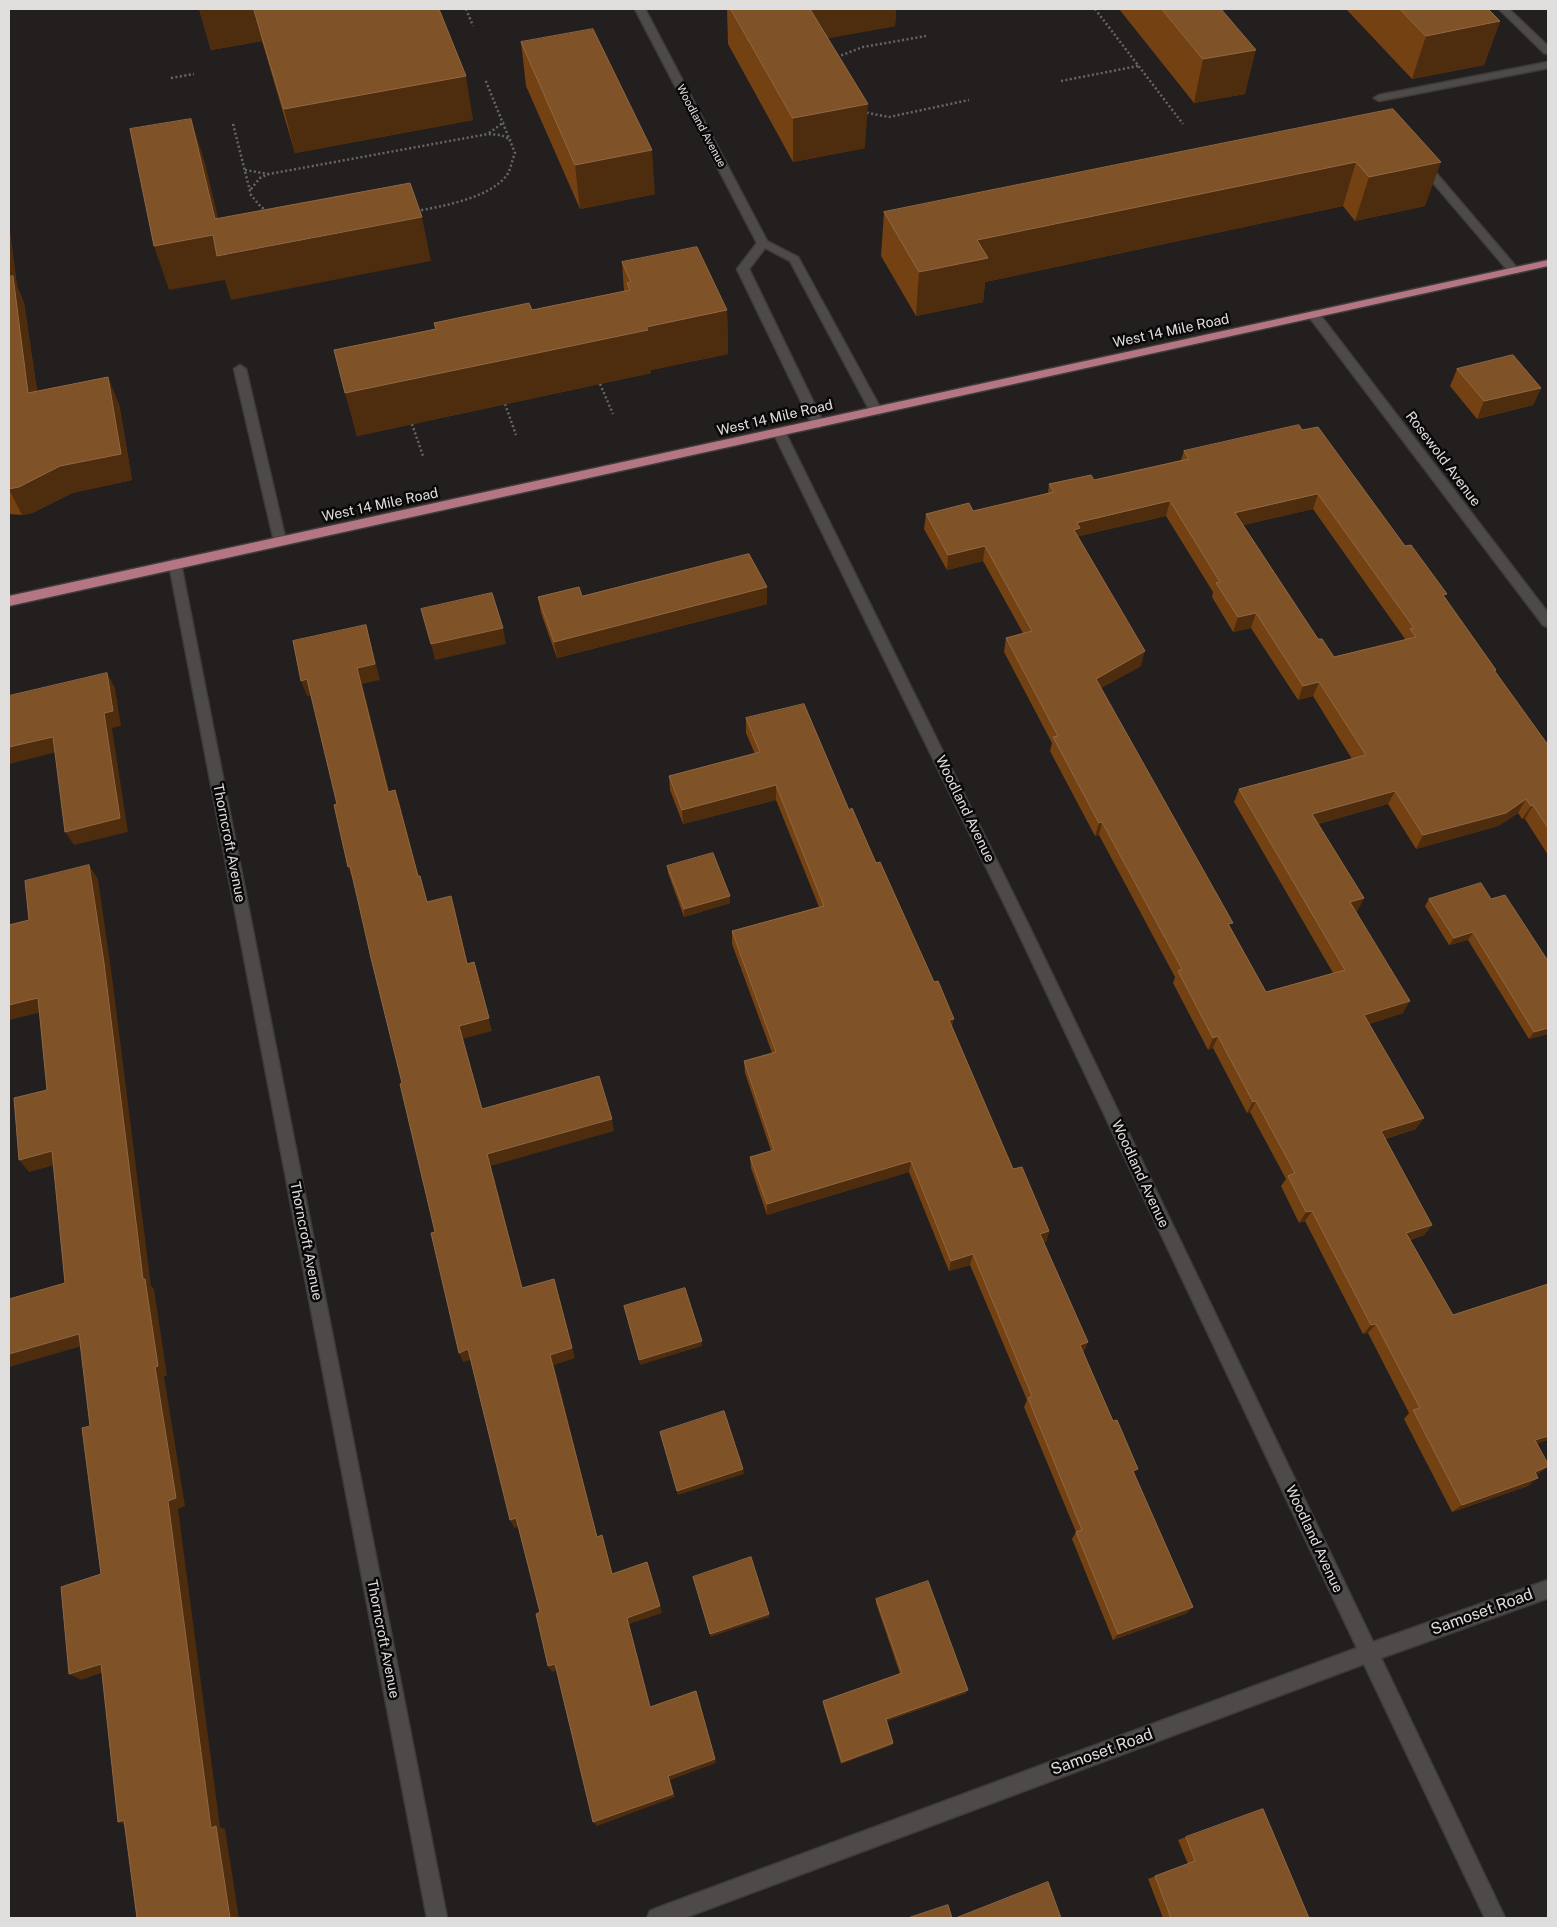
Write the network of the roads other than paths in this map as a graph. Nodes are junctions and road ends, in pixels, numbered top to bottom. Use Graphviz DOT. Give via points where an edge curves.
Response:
graph roads {
  1 [pos="640,9"];
  2 [pos="1504,9"];
  3 [pos="1548,51"];
  4 [pos="1548,64"];
  5 [pos="1379,98"];
  6 [pos="1412,153"];
  7 [pos="763,243"];
  8 [pos="1548,263"];
  9 [pos="1514,271"];
  10 [pos="1314,315"];
  11 [pos="240,369"];
  12 [pos="876,411"];
  13 [pos="818,424"];
  14 [pos="779,432"];
  15 [pos="280,541"];
  16 [pos="175,564"];
  17 [pos="9,601"];
  18 [pos="1548,622"];
  19 [pos="1548,1589"];
  20 [pos="1369,1654"];
  21 [pos="437,1918"];
  22 [pos="657,1918"];
  23 [pos="1495,1918"];
  1 -- 7 [label="street, Woodland Avenue"];
  2 -- 3 [label="street"];
  4 -- 5 [label="street"];
  6 -- 9 [label="street"];
  7 -- 12 [label="street" via="794,259"];
  7 -- 13 [label="street" via="743,269"];
  8 -- 9 [label="main road, West 14 Mile Road"];
  9 -- 10 [label="main road, West 14 Mile Road"];
  10 -- 12 [label="main road, West 14 Mile Road"];
  10 -- 18 [label="street, Rosewold Avenue"];
  11 -- 15 [label="street"];
  12 -- 13 [label="main road, West 14 Mile Road"];
  13 -- 14 [label="main road, West 14 Mile Road"];
  14 -- 15 [label="main road, West 14 Mile Road"];
  14 -- 20 [label="street, Woodland Avenue" via="1028,937"];
  15 -- 16 [label="main road, West 14 Mile Road"];
  16 -- 17 [label="main road, West 14 Mile Road"];
  16 -- 21 [label="street, Thorncroft Avenue"];
  19 -- 20 [label="street, Samoset Road"];
  20 -- 22 [label="street, Samoset Road"];
  20 -- 23 [label="street, Woodland Avenue"];
}
